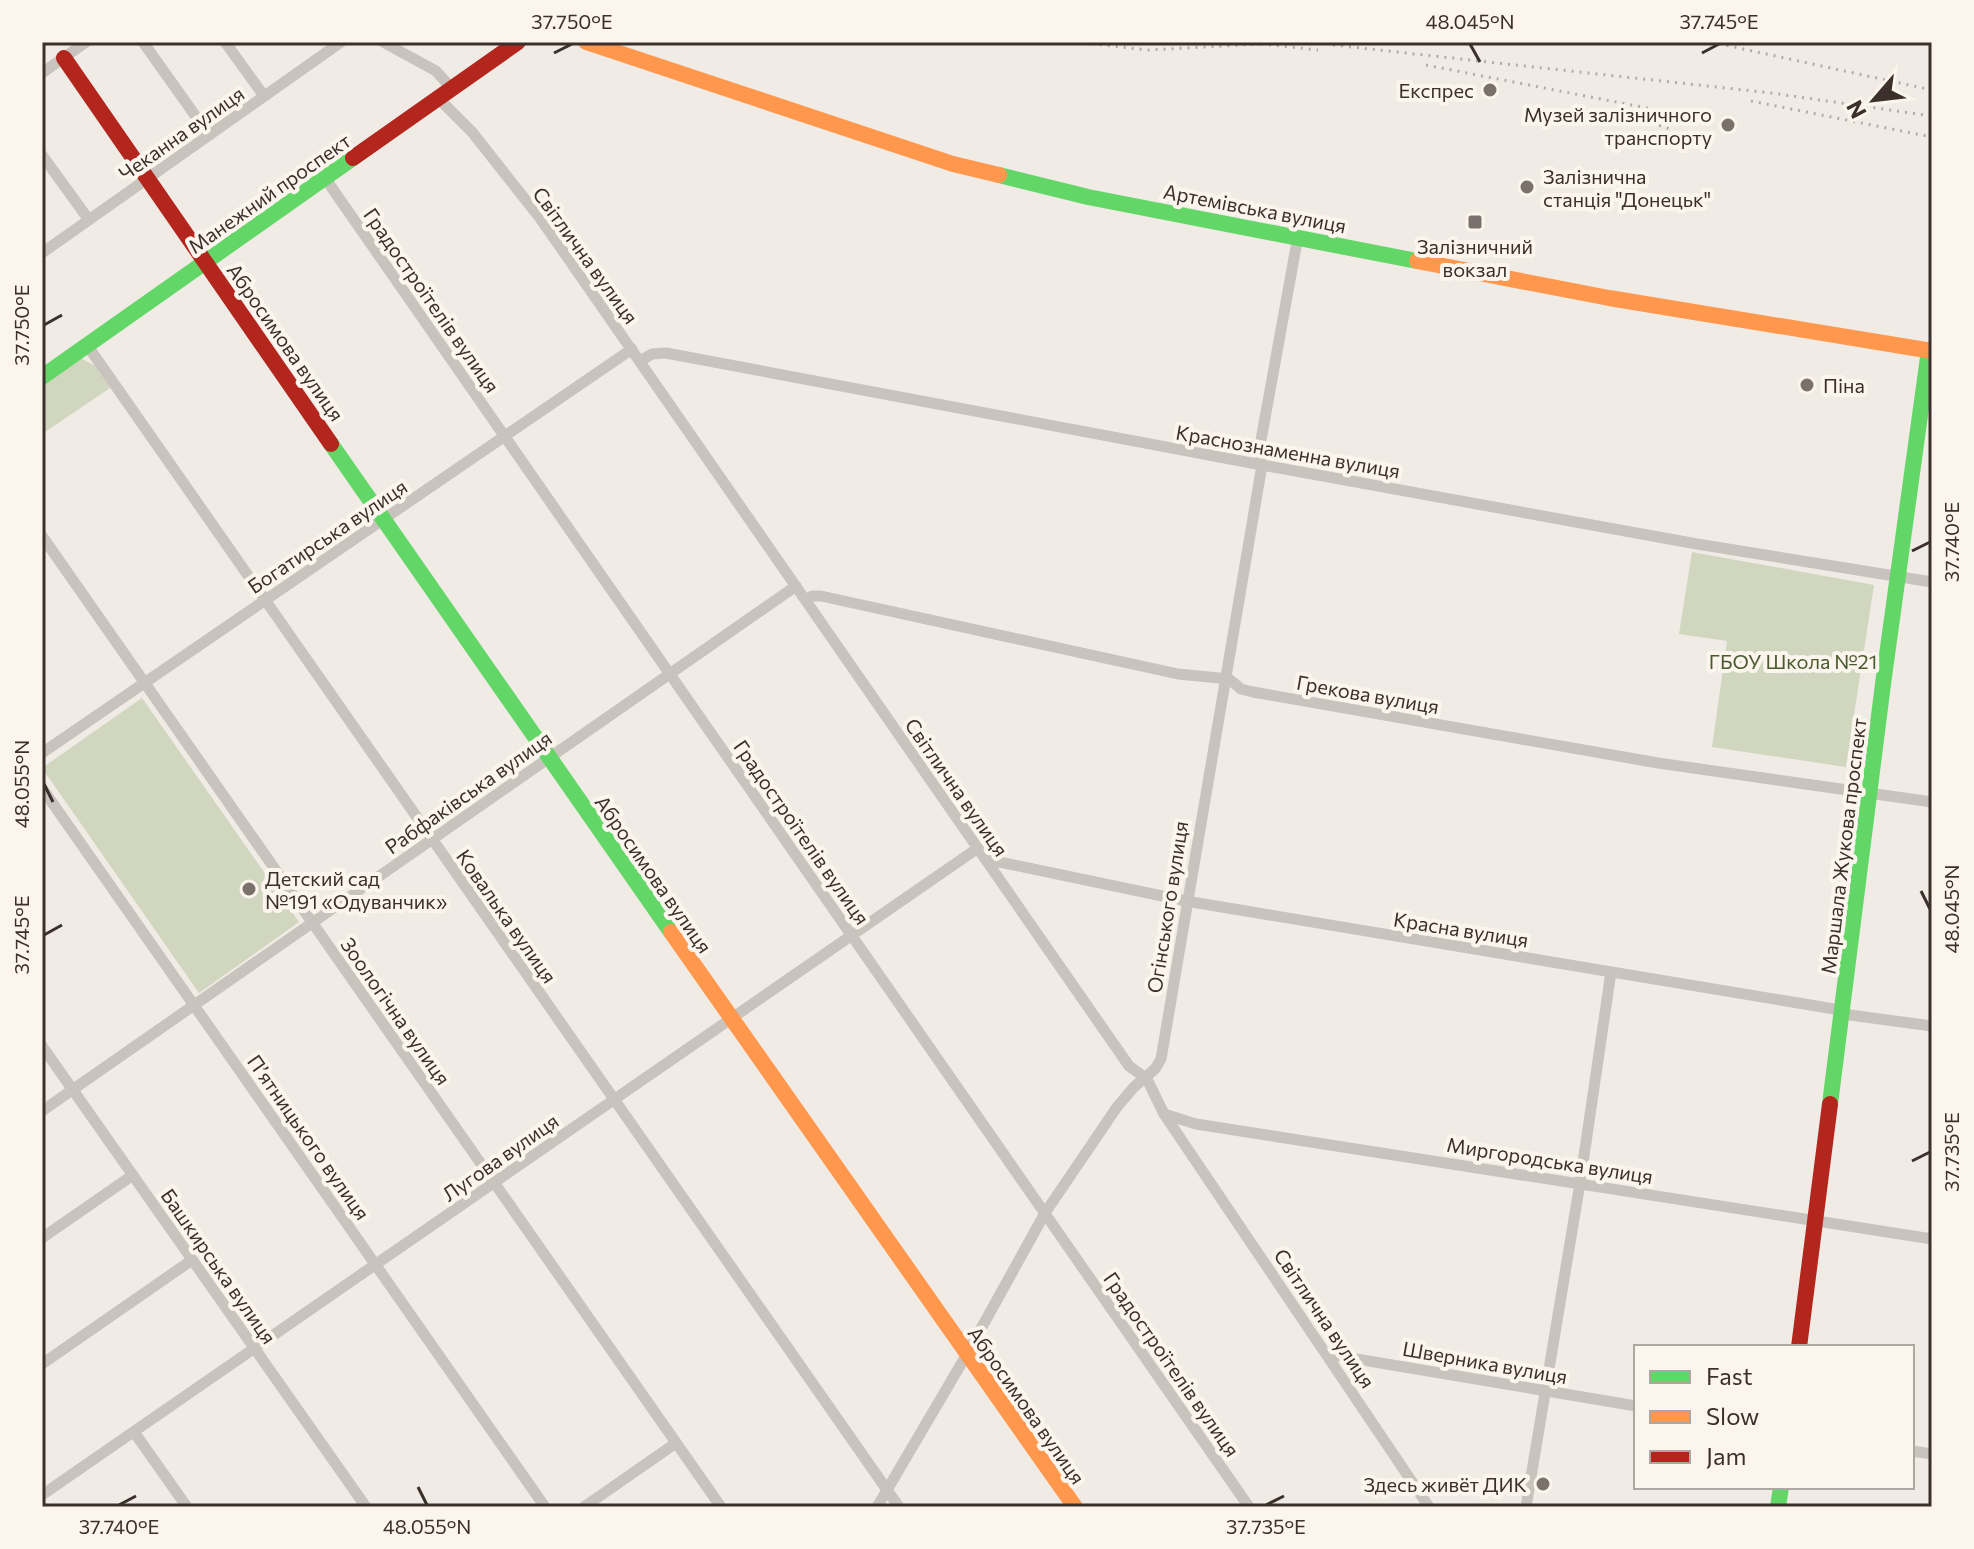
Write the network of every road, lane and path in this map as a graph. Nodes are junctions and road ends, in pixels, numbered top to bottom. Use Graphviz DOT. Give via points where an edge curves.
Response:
graph roads {
  1 [pos="86,42"];
  2 [pos="143,42"];
  3 [pos="225,42"];
  4 [pos="341,42"];
  5 [pos="383,42"];
  6 [pos="518,42"];
  7 [pos="586,42"];
  8 [pos="64,58"];
  9 [pos="42,73"];
  10 [pos="445,94"];
  11 [pos="264,96"];
  12 [pos="209,135"];
  13 [pos="42,155"];
  14 [pos="149,178"];
  15 [pos="325,178"];
  16 [pos="89,220"];
  17 [pos="1298,236"];
  18 [pos="42,253"];
  19 [pos="206,261"];
  20 [pos="87,345"];
  21 [pos="632,349"];
  22 [pos="1930,351"];
  23 [pos="640,361"];
  24 [pos="42,377"];
  25 [pos="505,436"];
  26 [pos="1262,465"];
  27 [pos="384,519"];
  28 [pos="42,536"];
  29 [pos="1897,577"];
  30 [pos="1932,582"];
  31 [pos="796,586"];
  32 [pos="806,600"];
  33 [pos="265,601"];
  34 [pos="670,674"];
  35 [pos="1225,678"];
  36 [pos="145,683"];
  37 [pos="42,753"];
  38 [pos="549,758"];
  39 [pos="42,788"];
  40 [pos="1870,794"];
  41 [pos="1932,802"];
  42 [pos="432,839"];
  43 [pos="978,848"];
  44 [pos="985,859"];
  45 [pos="1186,901"];
  46 [pos="312,923"];
  47 [pos="852,935"];
  48 [pos="1611,972"];
  49 [pos="194,1005"];
  50 [pos="1842,1012"];
  51 [pos="731,1019"];
  52 [pos="1932,1026"];
  53 [pos="42,1046"];
  54 [pos="1147,1079"];
  55 [pos="72,1090"];
  56 [pos="614,1100"];
  57 [pos="42,1111"];
  58 [pos="1164,1114"];
  59 [pos="133,1175"];
  60 [pos="494,1183"];
  61 [pos="1580,1183"];
  62 [pos="1045,1213"];
  63 [pos="1815,1220"];
  64 [pos="42,1238"];
  65 [pos="1932,1239"];
  66 [pos="192,1260"];
  67 [pos="376,1265"];
  68 [pos="1799,1345"];
  69 [pos="255,1348"];
  70 [pos="967,1354"];
  71 [pos="1327,1354"];
  72 [pos="42,1364"];
  73 [pos="1545,1391"];
  74 [pos="1634,1406"];
  75 [pos="134,1432"];
  76 [pos="676,1443"];
  77 [pos="887,1490"];
  78 [pos="42,1495"];
  79 [pos="187,1507"];
  80 [pos="366,1507"];
  81 [pos="545,1507"];
  82 [pos="584,1507"];
  83 [pos="721,1507"];
  84 [pos="877,1507"];
  85 [pos="899,1507"];
  86 [pos="1075,1507"];
  87 [pos="1249,1507"];
  88 [pos="1429,1507"];
  89 [pos="1526,1507"];
  1 -- 8 [label="street"];
  2 -- 12 [label="street"];
  3 -- 11 [label="street"];
  4 -- 11 [label="street, Чеканна вулиця"];
  5 -- 10 [label="street" via="436,71"];
  6 -- 10 [label="street, Манежний проспект"];
  7 -- 17 [label="street, Артемівська вулиця" via="953,164 1088,197"];
  8 -- 9 [label="street"];
  8 -- 14 [label="street, Абросимова вулиця"];
  10 -- 15 [label="street, Манежний проспект"];
  10 -- 21 [label="street, Світлична вулиця"];
  11 -- 12 [label="street, Чеканна вулиця"];
  12 -- 14 [label="street, Чеканна вулиця"];
  13 -- 16 [label="street"];
  14 -- 16 [label="street, Чеканна вулиця"];
  14 -- 19 [label="street, Абросимова вулиця"];
  15 -- 19 [label="street, Манежний проспект"];
  15 -- 25 [label="street, Градостроїтелiв вулиця"];
  16 -- 18 [label="street, Чеканна вулиця"];
  17 -- 22 [label="street, Артемівська вулиця" via="1609,298"];
  17 -- 26 [label="street, Огінського вулиця" via="1259,451"];
  19 -- 20 [label="street, Манежний проспект"];
  19 -- 27 [label="street, Абросимова вулиця"];
  20 -- 24 [label="street, Манежний проспект"];
  20 -- 33 [label="street, Ковалька вулиця"];
  21 -- 23 [label="street, Світлична вулиця"];
  21 -- 25 [label="street, Богатирська вулиця"];
  22 -- 29 [label="street, Маршала Жукова проспект"];
  23 -- 26 [label="street, Краснознаменна вулиця" via="666,353"];
  23 -- 31 [label="street, Світлична вулиця"];
  25 -- 27 [label="street, Богатирська вулиця"];
  25 -- 34 [label="street, Градостроїтелiв вулиця"];
  26 -- 29 [label="street, Краснознаменна вулиця"];
  26 -- 35 [label="street, Огінського вулиця"];
  27 -- 33 [label="street, Богатирська вулиця"];
  27 -- 38 [label="street, Абросимова вулиця"];
  28 -- 36 [label="street, Зоологічна вулиця"];
  29 -- 30 [label="street, Краснознаменна вулиця"];
  29 -- 40 [label="street, Маршала Жукова проспект"];
  31 -- 32 [label="street, Світлична вулиця"];
  31 -- 34 [label="street, Рабфаківська вулиця"];
  32 -- 35 [label="street, Грекова вулиця" via="821,596 1178,674"];
  32 -- 43 [label="street, Світлична вулиця"];
  33 -- 36 [label="street, Богатирська вулиця"];
  33 -- 42 [label="street, Ковалька вулиця"];
  34 -- 38 [label="street, Рабфаківська вулиця"];
  34 -- 47 [label="street, Градостроїтелiв вулиця"];
  35 -- 40 [label="street, Грекова вулиця" via="1241,689 1268,695"];
  35 -- 45 [label="street, Огінського вулиця"];
  36 -- 37 [label="street, Богатирська вулиця"];
  36 -- 46 [label="street, Зоологічна вулиця"];
  38 -- 42 [label="street, Рабфаківська вулиця"];
  38 -- 51 [label="street, Абросимова вулиця"];
  39 -- 49 [label="street, П’ятницького вулиця"];
  40 -- 41 [label="street, Грекова вулиця"];
  40 -- 50 [label="street, Маршала Жукова проспект"];
  42 -- 46 [label="street, Рабфаківська вулиця"];
  42 -- 56 [label="street, Ковалька вулиця"];
  43 -- 44 [label="street, Світлична вулиця"];
  43 -- 47 [label="street, Лугова вулиця"];
  44 -- 45 [label="street, Красна вулиця"];
  44 -- 54 [label="street, Світлична вулиця" via="1129,1066"];
  45 -- 48 [label="street, Красна вулиця"];
  45 -- 54 [label="street, Огінського вулиця" via="1161,1059"];
  46 -- 49 [label="street, Рабфаківська вулиця"];
  46 -- 60 [label="street, Зоологічна вулиця"];
  47 -- 51 [label="street, Лугова вулиця"];
  47 -- 62 [label="street, Градостроїтелiв вулиця"];
  48 -- 50 [label="street, Красна вулиця"];
  48 -- 61 [label="street"];
  49 -- 55 [label="street, Рабфаківська вулиця"];
  49 -- 67 [label="street, П’ятницького вулиця"];
  50 -- 52 [label="street, Красна вулиця"];
  50 -- 63 [label="street, Маршала Жукова проспект"];
  51 -- 56 [label="street, Лугова вулиця"];
  51 -- 70 [label="street, Абросимова вулиця"];
  53 -- 55 [label="street, Башкирська вулиця"];
  54 -- 58 [label="street, Світлична вулиця"];
  54 -- 62 [label="street, Огінського вулиця" via="1117,1107"];
  55 -- 57 [label="street, Рабфаківська вулиця"];
  55 -- 59 [label="street, Башкирська вулиця"];
  56 -- 60 [label="street, Лугова вулиця"];
  56 -- 77 [label="street, Ковалька вулиця"];
  58 -- 61 [label="street, Миргородська вулиця" via="1196,1124"];
  58 -- 71 [label="street, Світлична вулиця"];
  59 -- 64 [label="street"];
  59 -- 66 [label="street, Башкирська вулиця"];
  60 -- 67 [label="street, Лугова вулиця"];
  60 -- 76 [label="street, Зоологічна вулиця"];
  61 -- 63 [label="street, Миргородська вулиця"];
  61 -- 73 [label="street"];
  62 -- 70 [label="street, Огінського вулиця"];
  62 -- 87 [label="street, Градостроїтелiв вулиця"];
  63 -- 65 [label="street, Миргородська вулиця"];
  63 -- 68 [label="street, Маршала Жукова проспект"];
  66 -- 69 [label="street, Башкирська вулиця"];
  66 -- 72 [label="street"];
  67 -- 69 [label="street, Лугова вулиця"];
  67 -- 81 [label="street, П’ятницького вулиця"];
  69 -- 75 [label="street, Лугова вулиця"];
  69 -- 80 [label="street, Башкирська вулиця"];
  70 -- 77 [label="street, Огінського вулиця"];
  70 -- 86 [label="street, Абросимова вулиця"];
  71 -- 73 [label="street, Шверника вулиця"];
  71 -- 88 [label="street, Світлична вулиця"];
  73 -- 74 [label="street, Шверника вулиця"];
  73 -- 89 [label="street"];
  75 -- 78 [label="street, Лугова вулиця"];
  75 -- 79 [label="street"];
  76 -- 82 [label="street"];
  76 -- 83 [label="street, Зоологічна вулиця"];
  77 -- 84 [label="street, Огінського вулиця"];
  77 -- 85 [label="street, Ковалька вулиця"];
}
